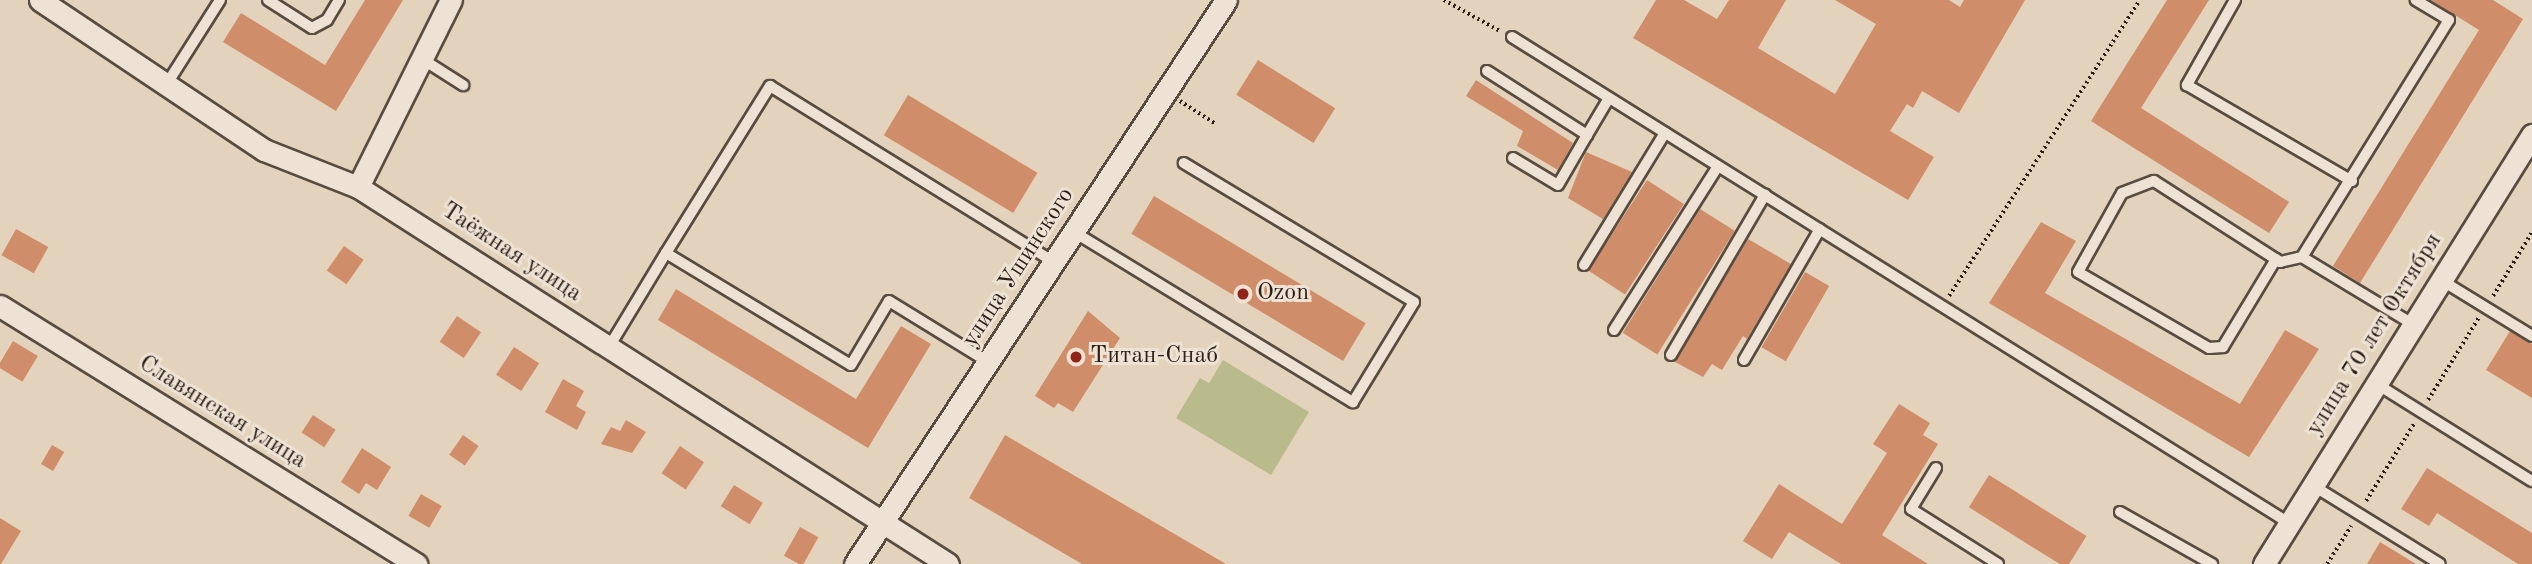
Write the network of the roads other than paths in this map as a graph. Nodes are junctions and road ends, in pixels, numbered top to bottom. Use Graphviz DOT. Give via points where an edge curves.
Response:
graph roads {
  1 [pos="40,0"];
  2 [pos="220,0"];
  3 [pos="268,0"];
  4 [pos="339,0"];
  5 [pos="451,0"];
  6 [pos="1226,0"];
  7 [pos="2235,0"];
  8 [pos="2416,0"];
  9 [pos="1512,37"];
  10 [pos="422,59"];
  11 [pos="1487,71"];
  12 [pos="168,82"];
  13 [pos="463,85"];
  14 [pos="1609,98"];
  15 [pos="1665,133"];
  16 [pos="1587,135"];
  17 [pos="2532,135"];
  18 [pos="1513,158"];
  19 [pos="1184,163"];
  20 [pos="1718,166"];
  21 [pos="2352,181"];
  22 [pos="358,187"];
  23 [pos="1765,195"];
  24 [pos="1820,229"];
  25 [pos="1074,232"];
  26 [pos="666,253"];
  27 [pos="2302,257"];
  28 [pos="2276,259"];
  29 [pos="1054,262"];
  30 [pos="1584,265"];
  31 [pos="2441,280"];
  32 [pos="0,306"];
  33 [pos="2411,323"];
  34 [pos="1614,330"];
  35 [pos="2532,336"];
  36 [pos="609,346"];
  37 [pos="1671,355"];
  38 [pos="1744,360"];
  39 [pos="988,362"];
  40 [pos="2375,383"];
  41 [pos="1936,468"];
  42 [pos="2532,481"];
  43 [pos="2312,485"];
  44 [pos="2120,512"];
  45 [pos="883,521"];
  46 [pos="2289,523"];
  47 [pos="2420,559"];
  48 [pos="416,564"];
  49 [pos="855,564"];
  50 [pos="948,564"];
  51 [pos="1998,564"];
  52 [pos="2212,564"];
  53 [pos="2264,564"];
  54 [pos="2440,564"];
  1 -- 12 [label="street, Таёжная улица"];
  2 -- 12 [label="lane"];
  3 -- 4 [label="lane" via="312,28 327,20"];
  5 -- 10 [label="street"];
  6 -- 25 [label="street, улица Ушинского"];
  7 -- 21 [label="lane" via="2187,85"];
  8 -- 21 [label="lane" via="2449,20"];
  9 -- 14 [label="lane"];
  10 -- 13 [label="lane"];
  10 -- 22 [label="street"];
  11 -- 16 [label="lane"];
  12 -- 22 [label="street, Таёжная улица" via="264,150"];
  14 -- 15 [label="lane"];
  14 -- 16 [label="lane"];
  15 -- 20 [label="lane"];
  15 -- 30 [label="lane"];
  16 -- 18 [label="lane" via="1559,185"];
  17 -- 31 [label="street, улица 70 лет Октября"];
  19 -- 25 [label="lane" via="1413,303 1353,402"];
  20 -- 23 [label="lane"];
  20 -- 34 [label="lane"];
  21 -- 27 [label="lane"];
  22 -- 36 [label="street, Таёжная улица"];
  23 -- 24 [label="lane"];
  23 -- 37 [label="lane"];
  24 -- 38 [label="lane"];
  24 -- 46 [label="lane"];
  25 -- 29 [label="street, улица Ушинского"];
  26 -- 29 [label="lane" via="770,86"];
  26 -- 36 [label="lane"];
  26 -- 39 [label="lane" via="851,365 889,301"];
  27 -- 28 [label="lane"];
  27 -- 33 [label="lane"];
  28 -- 28 [label="lane" via="2154,181 2122,193 2077,272 2209,348 2223,347"];
  29 -- 39 [label="street, улица Ушинского"];
  31 -- 33 [label="street, улица 70 лет Октября"];
  31 -- 35 [label="lane"];
  32 -- 48 [label="street, Славянская улица"];
  33 -- 40 [label="street, улица 70 лет Октября"];
  36 -- 45 [label="street, Таёжная улица"];
  39 -- 45 [label="street, улица Ушинского"];
  40 -- 42 [label="lane"];
  40 -- 43 [label="street, улица 70 лет Октября"];
  41 -- 51 [label="lane" via="1911,509"];
  43 -- 46 [label="street, улица 70 лет Октября"];
  43 -- 47 [label="lane"];
  44 -- 52 [label="lane"];
  45 -- 49 [label="street, улица Ушинского"];
  45 -- 50 [label="street, Таёжная улица"];
  46 -- 53 [label="street, улица 70 лет Октября"];
  47 -- 54 [label="lane"];
}
